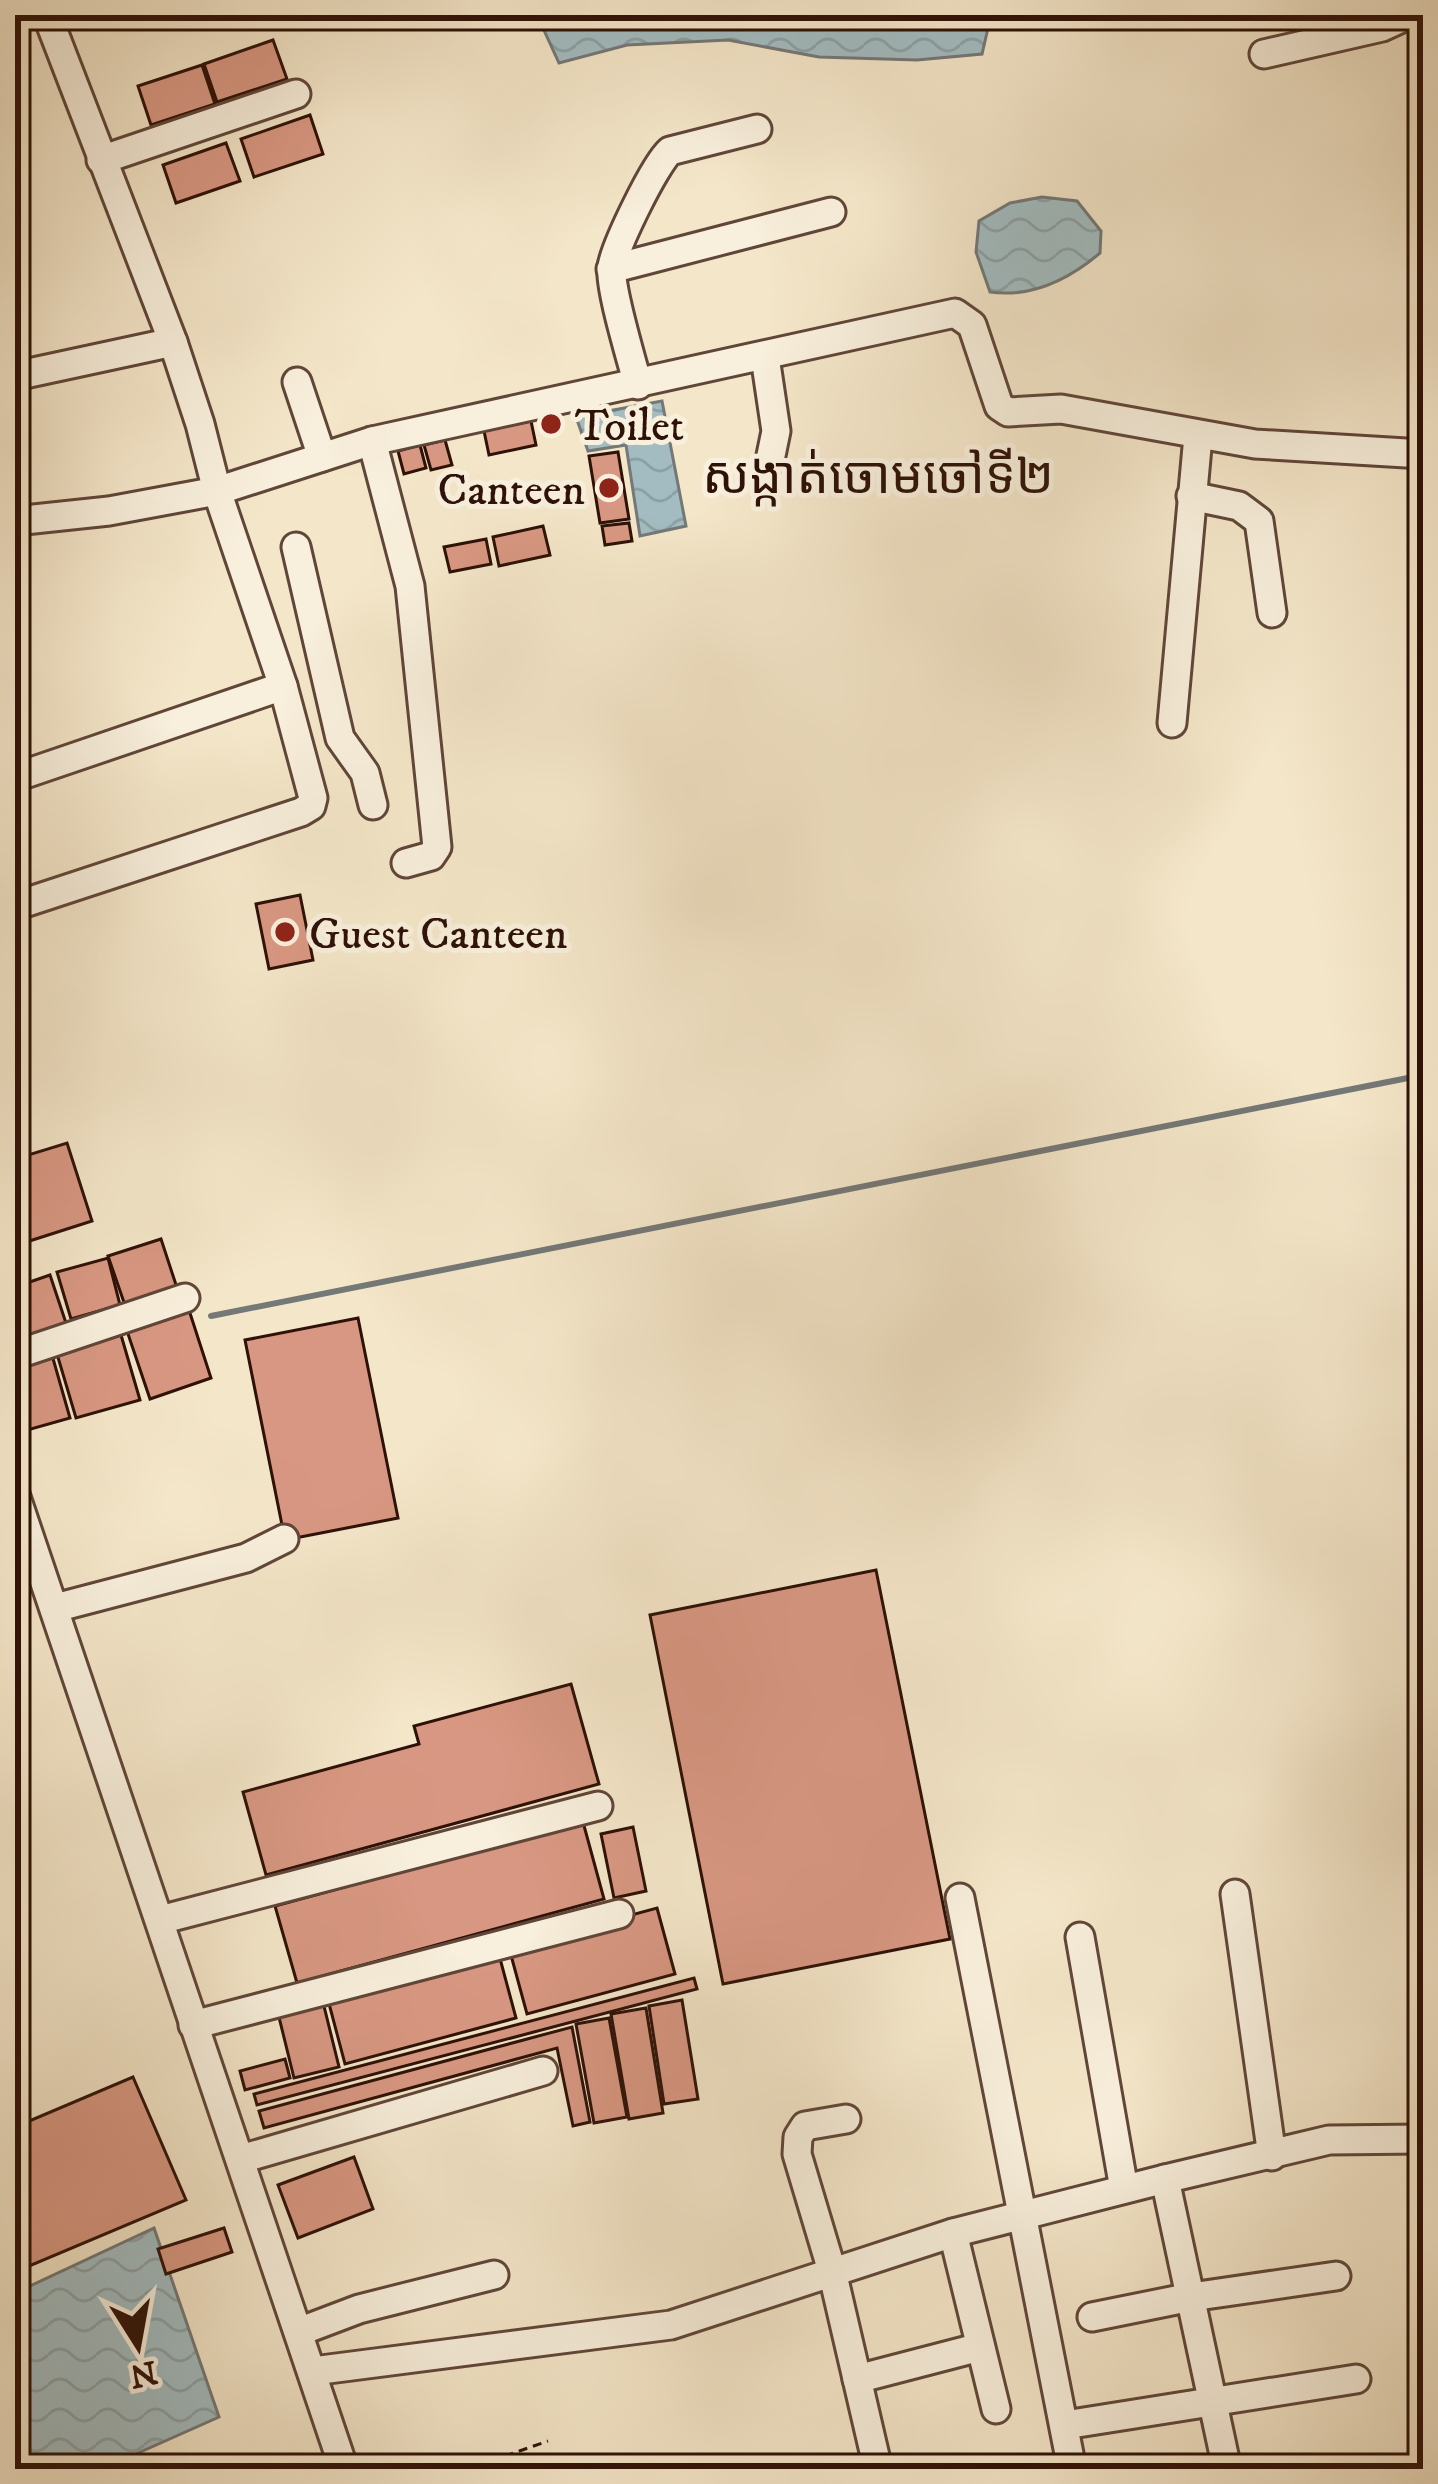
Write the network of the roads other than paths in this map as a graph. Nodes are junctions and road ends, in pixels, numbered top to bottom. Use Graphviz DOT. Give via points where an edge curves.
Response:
graph roads {
  1 [pos="47,15"];
  2 [pos="1408,15"];
  3 [pos="1264,54"];
  4 [pos="296,94"];
  5 [pos="758,129"];
  6 [pos="101,160"];
  7 [pos="830,212"];
  8 [pos="611,269"];
  9 [pos="173,342"];
  10 [pos="765,357"];
  11 [pos="15,376"];
  12 [pos="297,382"];
  13 [pos="638,386"];
  14 [pos="1198,436"];
  15 [pos="371,441"];
  16 [pos="1423,454"];
  17 [pos="322,457"];
  18 [pos="767,476"];
  19 [pos="217,491"];
  20 [pos="1191,496"];
  21 [pos="15,521"];
  22 [pos="296,547"];
  23 [pos="1272,613"];
  24 [pos="328,697"];
  25 [pos="287,698"];
  26 [pos="1172,723"];
  27 [pos="25,774"];
  28 [pos="373,805"];
  29 [pos="406,863"];
  30 [pos="15,906"];
  31 [pos="185,1298"];
  32 [pos="15,1355"];
  33 [pos="16,1499"];
  34 [pos="284,1540"];
  35 [pos="55,1608"];
  36 [pos="598,1806"];
  37 [pos="1235,1894"];
  38 [pos="960,1898"];
  39 [pos="619,1913"];
  40 [pos="160,1921"];
  41 [pos="1080,1937"];
  42 [pos="193,2025"];
  43 [pos="543,2071"];
  44 [pos="846,2119"];
  45 [pos="1423,2139"];
  46 [pos="1272,2156"];
  47 [pos="241,2159"];
  48 [pos="1165,2179"];
  49 [pos="1124,2189"];
  50 [pos="1023,2215"];
  51 [pos="953,2233"];
  52 [pos="832,2271"];
  53 [pos="494,2275"];
  54 [pos="1336,2276"];
  55 [pos="1191,2297"];
  56 [pos="1092,2317"];
  57 [pos="301,2331"];
  58 [pos="980,2347"];
  59 [pos="313,2371"];
  60 [pos="857,2379"];
  61 [pos="1356,2379"];
  62 [pos="1213,2402"];
  63 [pos="996,2409"];
  64 [pos="1065,2425"];
  65 [pos="344,2469"];
  66 [pos="878,2469"];
  67 [pos="1072,2469"];
  68 [pos="1227,2469"];
  1 -- 6 [label="street"];
  2 -- 3 [label="street"];
  4 -- 6 [label="street"];
  5 -- 8 [label="street" via="662,157"];
  6 -- 9 [label="street"];
  7 -- 8 [label="street"];
  8 -- 13 [label="street"];
  9 -- 11 [label="street"];
  9 -- 19 [label="street"];
  10 -- 13 [label="street"];
  10 -- 14 [label="street" via="955,313 972,325 999,406 1008,412 1061,409"];
  10 -- 18 [label="street" via="776,431"];
  12 -- 17 [label="street"];
  13 -- 15 [label="street"];
  14 -- 16 [label="street"];
  14 -- 20 [label="street"];
  15 -- 17 [label="street"];
  15 -- 29 [label="street" via="410,586 437,847"];
  17 -- 19 [label="street"];
  19 -- 21 [label="street"];
  19 -- 25 [label="street"];
  20 -- 23 [label="street" via="1239,506 1259,521"];
  20 -- 26 [label="street"];
  22 -- 24 [label="street"];
  24 -- 25 [label="street"];
  24 -- 28 [label="street"];
  25 -- 27 [label="street"];
  25 -- 30 [label="street" via="310,806"];
  31 -- 32 [label="street"];
  33 -- 35 [label="street"];
  34 -- 35 [label="street" via="246,1558"];
  35 -- 40 [label="street"];
  36 -- 40 [label="street"];
  37 -- 46 [label="street"];
  38 -- 50 [label="street"];
  39 -- 42 [label="street"];
  40 -- 42 [label="street"];
  41 -- 49 [label="street"];
  42 -- 47 [label="street"];
  43 -- 47 [label="street"];
  44 -- 52 [label="street" via="806,2126 798,2138"];
  45 -- 46 [label="street" via="1329,2140"];
  46 -- 48 [label="street"];
  47 -- 57 [label="street"];
  48 -- 49 [label="street"];
  48 -- 55 [label="street"];
  49 -- 50 [label="street"];
  50 -- 51 [label="street"];
  50 -- 64 [label="street"];
  51 -- 52 [label="street"];
  51 -- 58 [label="street"];
  52 -- 59 [label="street" via="671,2325"];
  52 -- 60 [label="street"];
  53 -- 57 [label="street"];
  54 -- 55 [label="street"];
  55 -- 56 [label="street"];
  55 -- 62 [label="street"];
  57 -- 59 [label="street"];
  58 -- 60 [label="street"];
  58 -- 63 [label="street"];
  59 -- 65 [label="street"];
  60 -- 66 [label="street"];
  61 -- 62 [label="street"];
  62 -- 64 [label="street"];
  62 -- 68 [label="street"];
  64 -- 67 [label="street"];
}
